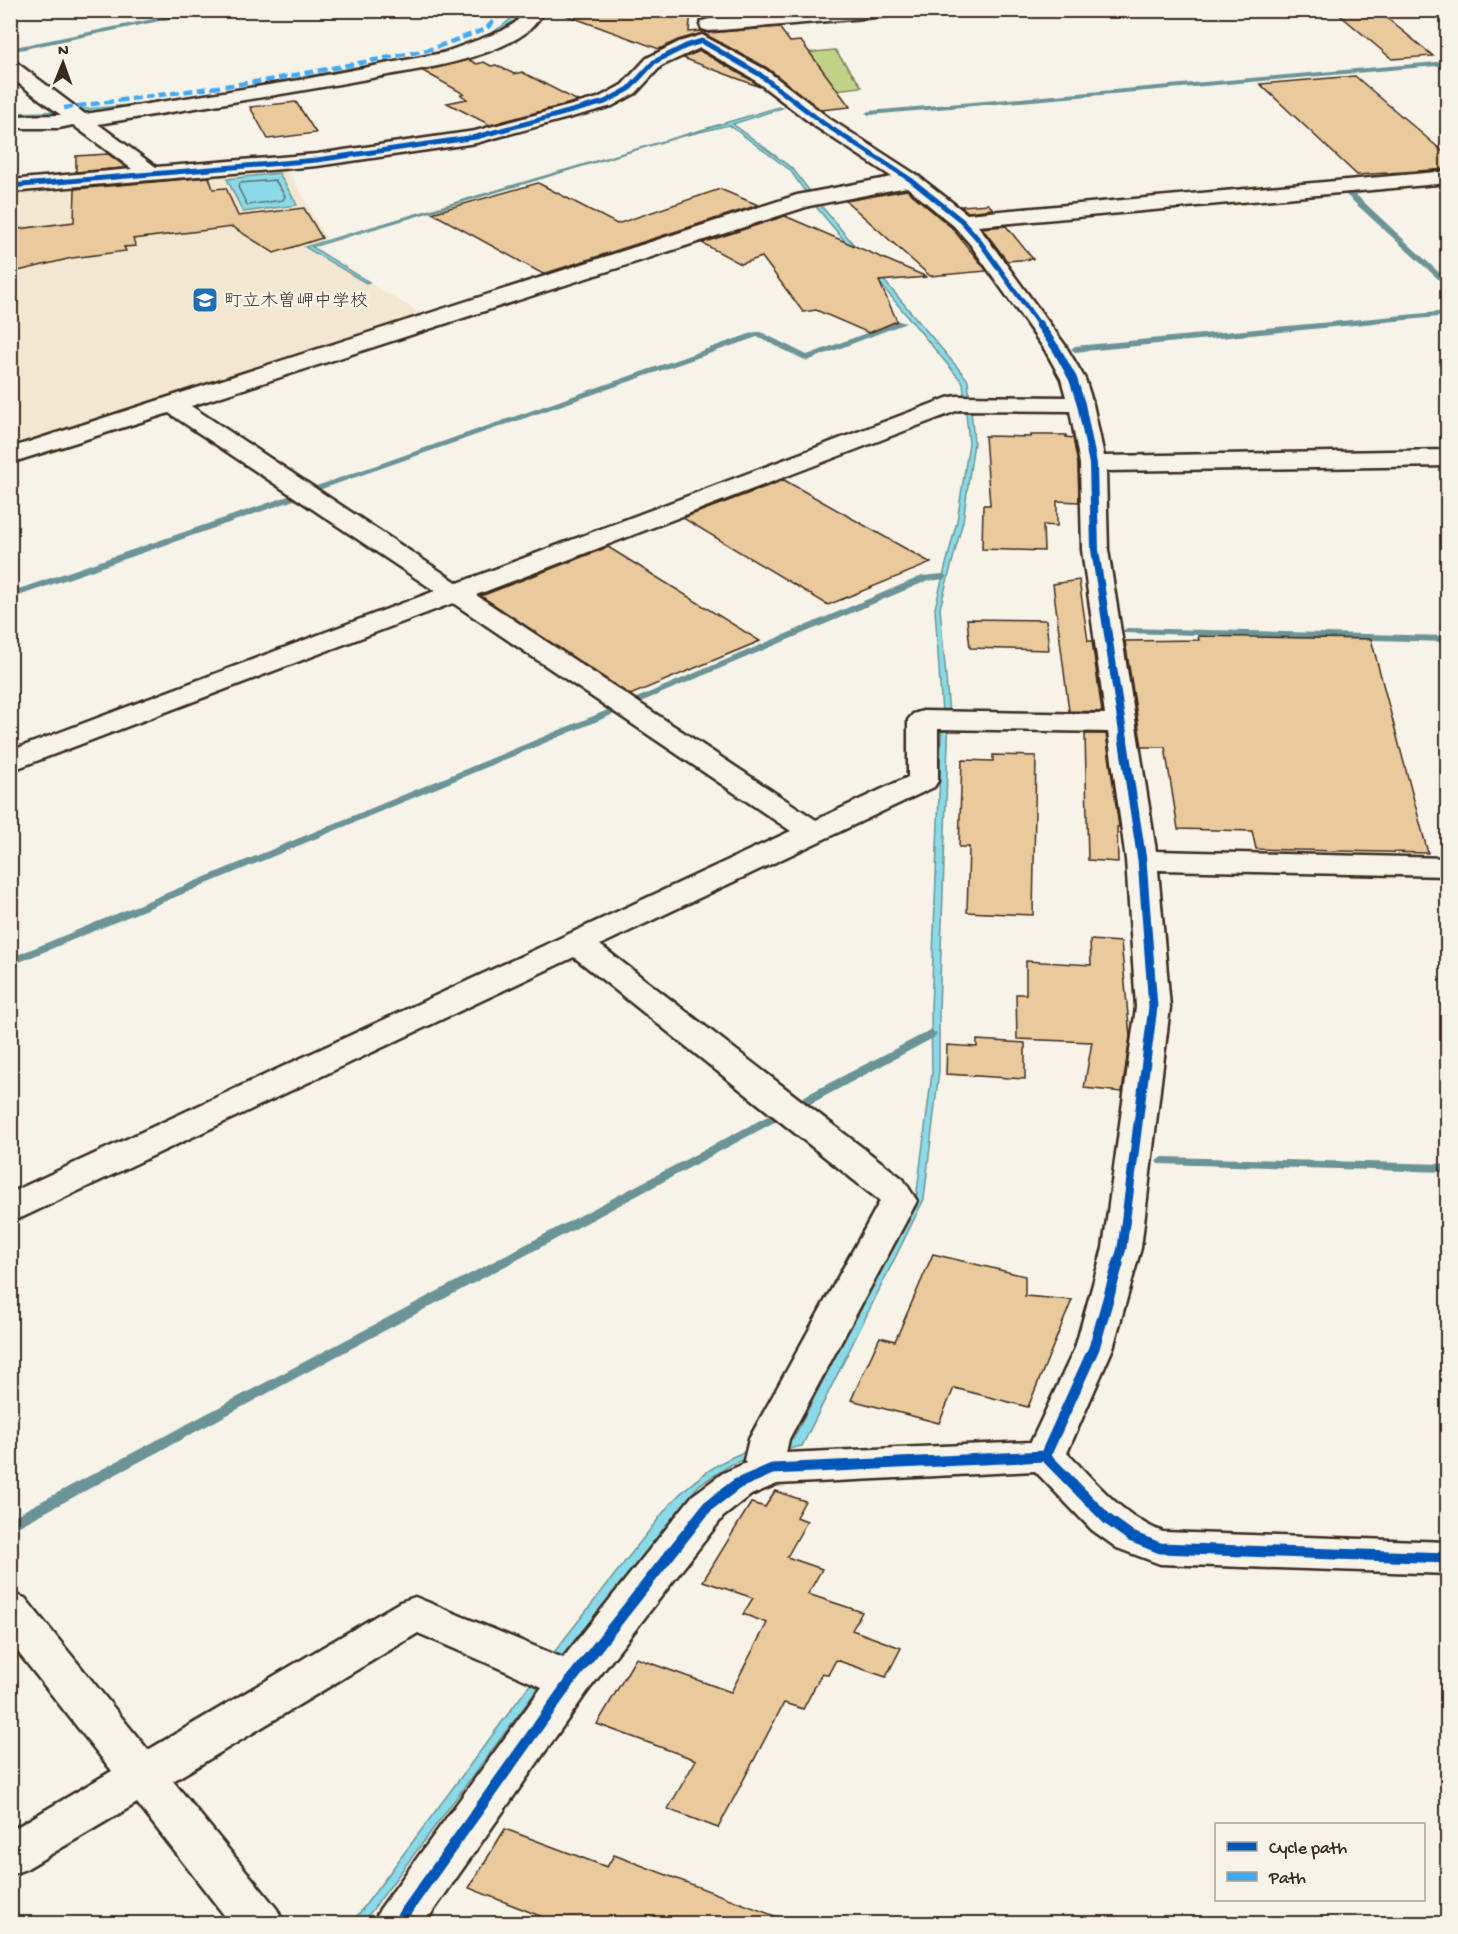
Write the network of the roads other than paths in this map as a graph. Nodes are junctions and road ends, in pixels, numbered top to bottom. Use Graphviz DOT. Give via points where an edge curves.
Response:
graph roads {
  1 [pos="537,10"];
  2 [pos="888,10"];
  3 [pos="709,26"];
  4 [pos="10,66"];
  5 [pos="74,116"];
  6 [pos="10,122"];
  7 [pos="151,174"];
  8 [pos="1448,177"];
  9 [pos="911,180"];
  10 [pos="10,186"];
  11 [pos="962,221"];
  12 [pos="172,404"];
  13 [pos="1081,405"];
  14 [pos="10,456"];
  15 [pos="1448,458"];
  16 [pos="1093,464"];
  17 [pos="455,593"];
  18 [pos="1121,723"];
  19 [pos="10,762"];
  20 [pos="815,833"];
  21 [pos="1142,860"];
  22 [pos="1448,867"];
  23 [pos="578,944"];
  24 [pos="10,1208"];
  25 [pos="768,1456"];
  26 [pos="1045,1456"];
  27 [pos="1448,1558"];
  28 [pos="10,1610"];
  29 [pos="554,1673"];
  30 [pos="141,1777"];
  31 [pos="10,1855"];
  32 [pos="260,1923"];
  33 [pos="397,1923"];
  1 -- 5 [label="street" via="527,23 503,38 436,60 279,90"];
  2 -- 3 [label="street"];
  3 -- 7 [label="street" via="686,46 654,62 616,97 509,129 384,152"];
  3 -- 9 [label="street" via="759,74 823,123"];
  4 -- 5 [label="street"];
  5 -- 6 [label="street" via="59,122"];
  5 -- 7 [label="street"];
  7 -- 10 [label="street"];
  8 -- 11 [label="street"];
  9 -- 11 [label="street"];
  9 -- 12 [label="street" via="811,198"];
  11 -- 13 [label="street" via="1057,350 1073,379"];
  12 -- 14 [label="street"];
  12 -- 17 [label="street"];
  13 -- 16 [label="street"];
  13 -- 17 [label="street" via="967,403"];
  15 -- 16 [label="street"];
  16 -- 18 [label="street" via="1095,550"];
  17 -- 19 [label="street"];
  17 -- 20 [label="street"];
  18 -- 20 [label="street" via="923,720 923,782"];
  18 -- 21 [label="street"];
  20 -- 23 [label="street"];
  21 -- 22 [label="street"];
  21 -- 26 [label="street" via="1153,1007 1122,1248 1094,1348"];
  23 -- 24 [label="street"];
  23 -- 25 [label="street" via="890,1188 899,1201"];
  25 -- 26 [label="street"];
  25 -- 29 [label="street" via="708,1506"];
  26 -- 27 [label="street" via="1107,1519 1132,1537 1160,1548"];
  28 -- 30 [label="street"];
  29 -- 30 [label="street" via="415,1614"];
  29 -- 33 [label="street"];
  30 -- 31 [label="street"];
  30 -- 32 [label="street"];
}
